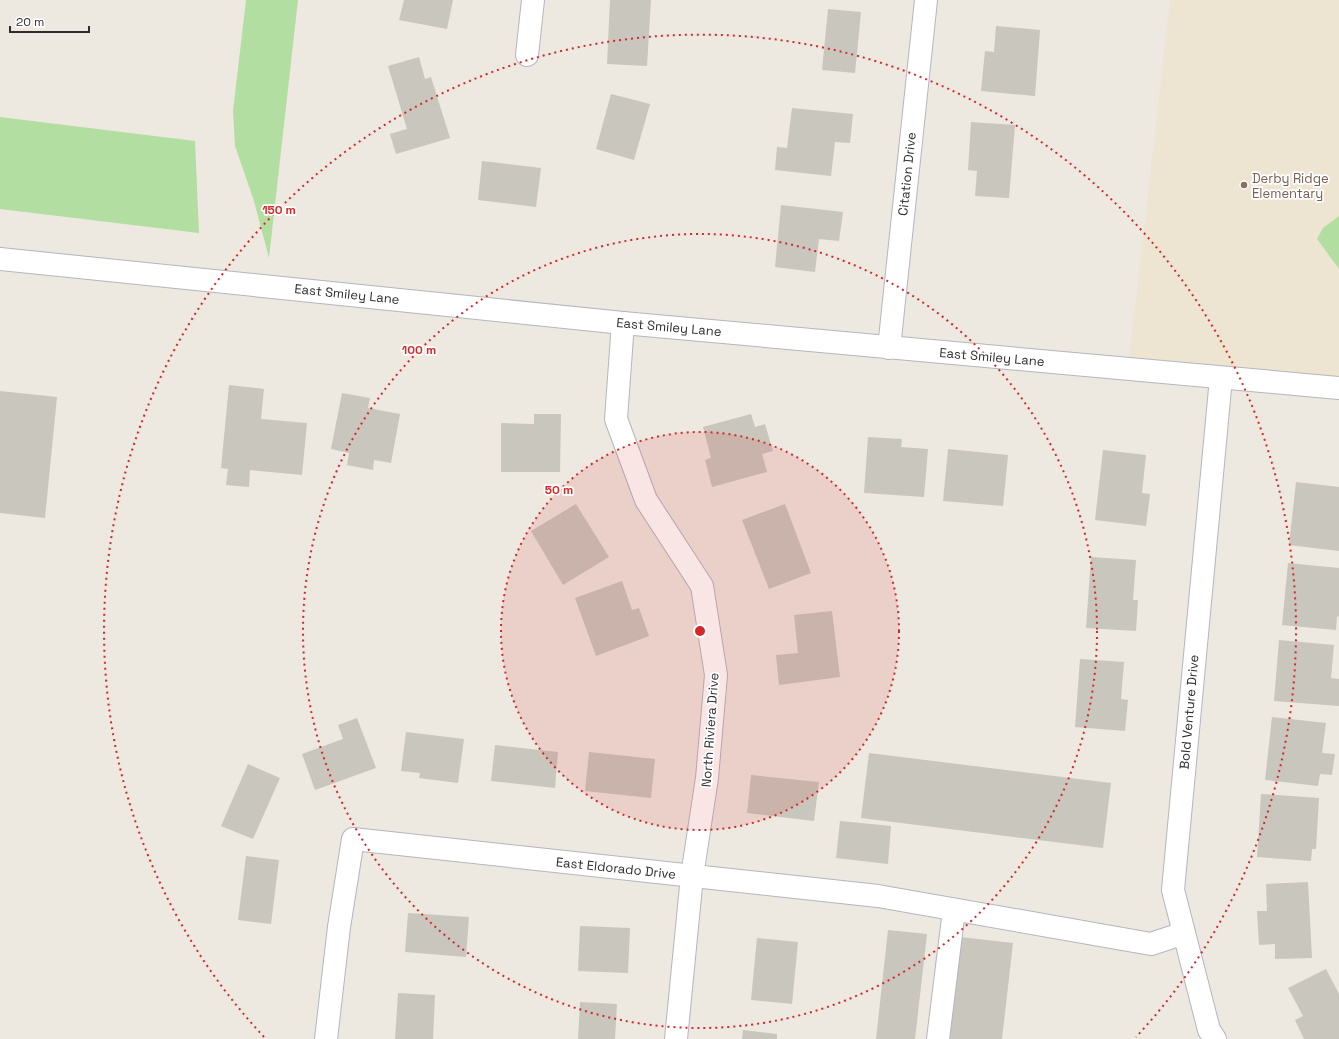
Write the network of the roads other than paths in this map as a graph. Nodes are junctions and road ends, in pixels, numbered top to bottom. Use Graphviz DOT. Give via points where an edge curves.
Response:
graph roads {
  1 [pos="533,0"];
  2 [pos="926,0"];
  3 [pos="527,55"];
  4 [pos="0,259"];
  5 [pos="623,323"];
  6 [pos="889,348"];
  7 [pos="1221,378"];
  8 [pos="1339,388"];
  9 [pos="692,876"];
  10 [pos="954,910"];
  11 [pos="1184,933"];
  12 [pos="1209,1036"];
  13 [pos="326,1039"];
  14 [pos="676,1039"];
  15 [pos="938,1039"];
  1 -- 3 [label="street"];
  2 -- 6 [label="street, Citation Drive"];
  4 -- 5 [label="street, East Smiley Lane"];
  5 -- 6 [label="street, East Smiley Lane"];
  5 -- 9 [label="street, North Riviera Drive" via="616,419 646,500 702,586 716,676 707,778"];
  6 -- 7 [label="street, East Smiley Lane"];
  7 -- 8 [label="street, East Smiley Lane"];
  7 -- 11 [label="street, Bold Venture Drive" via="1172,890"];
  9 -- 10 [label="street, East Eldorado Drive" via="878,896"];
  9 -- 13 [label="street, East Eldorado Drive" via="353,839 339,927"];
  9 -- 14 [label="street, North Riviera Drive"];
  10 -- 11 [label="street, East Eldorado Drive" via="1151,944"];
  10 -- 15 [label="street"];
  11 -- 12 [label="street, Bold Venture Drive"];
}
